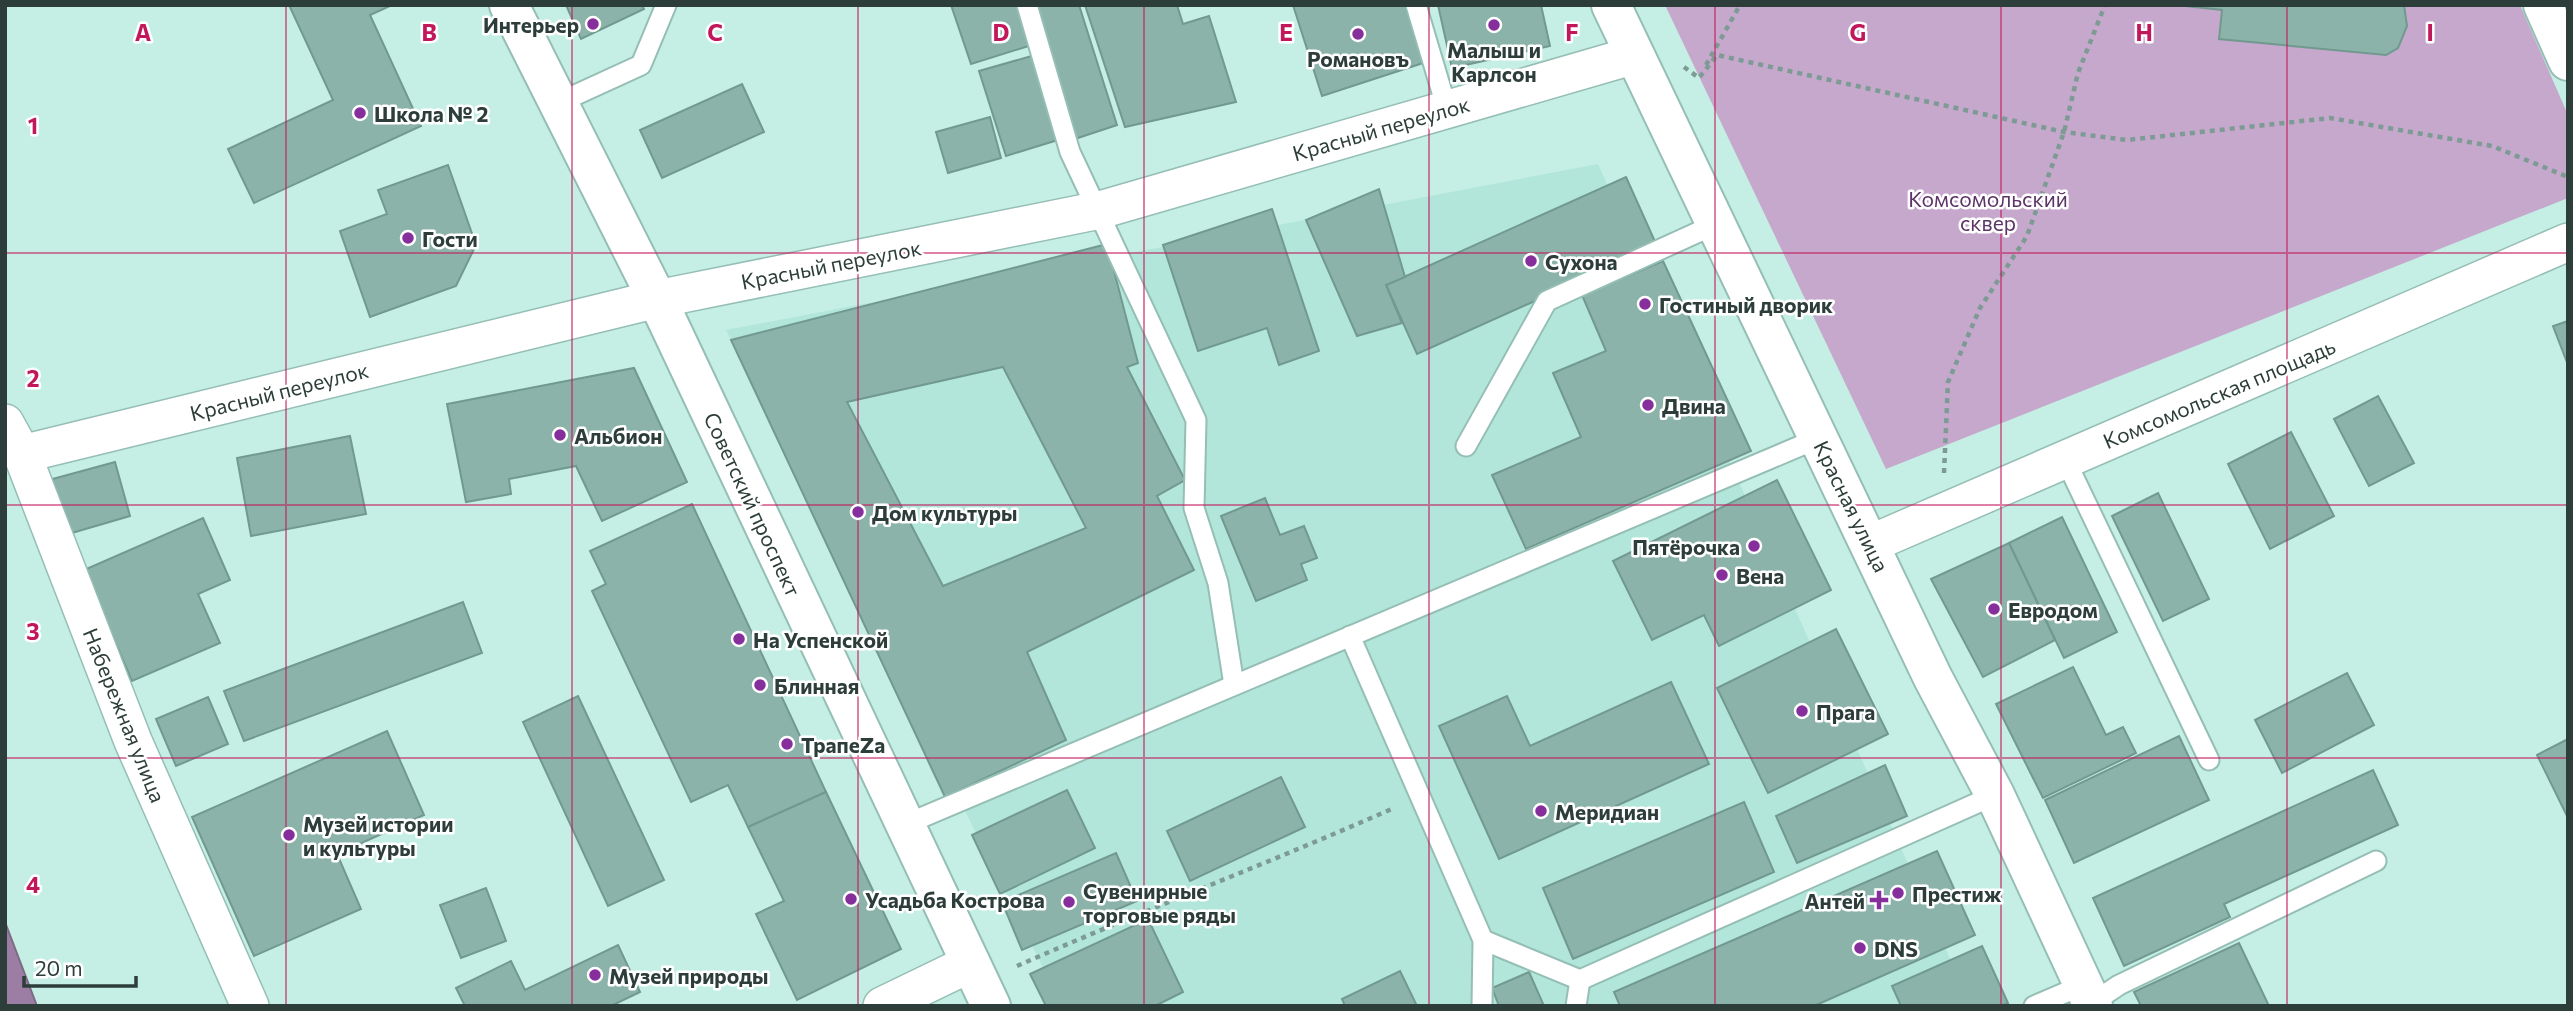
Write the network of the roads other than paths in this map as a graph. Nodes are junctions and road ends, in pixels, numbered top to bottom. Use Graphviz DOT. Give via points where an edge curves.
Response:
graph roads {
  1 [pos="509,5"];
  2 [pos="666,5"];
  3 [pos="1027,5"];
  4 [pos="1416,5"];
  5 [pos="1611,5"];
  6 [pos="2543,5"];
  7 [pos="1635,55"];
  8 [pos="2568,61"];
  9 [pos="558,103"];
  10 [pos="1447,109"];
  11 [pos="1100,210"];
  12 [pos="1716,224"];
  13 [pos="2568,242"];
  14 [pos="657,299"];
  15 [pos="14,438"];
  16 [pos="1819,438"];
  17 [pos="1466,446"];
  18 [pos="2065,459"];
  19 [pos="1870,544"];
  20 [pos="1350,636"];
  21 [pos="1234,685"];
  22 [pos="2209,760"];
  23 [pos="1995,795"];
  24 [pos="904,825"];
  25 [pos="2376,861"];
  26 [pos="1483,940"];
  27 [pos="971,963"];
  28 [pos="1580,980"];
  29 [pos="2089,998"];
  30 [pos="250,1006"];
  31 [pos="882,1006"];
  32 [pos="991,1006"];
  33 [pos="1482,1006"];
  34 [pos="1576,1006"];
  35 [pos="2034,1006"];
  1 -- 9 [label="street, Советский проспект"];
  2 -- 9 [label="lane" via="641,65"];
  3 -- 11 [label="lane" via="1070,152"];
  4 -- 10 [label="lane"];
  5 -- 7 [label="street, Красная улица"];
  6 -- 8 [label="street"];
  7 -- 10 [label="street, Красный переулок"];
  7 -- 12 [label="street, Красная улица"];
  9 -- 14 [label="street, Советский проспект"];
  10 -- 11 [label="street, Красный переулок"];
  11 -- 14 [label="street, Красный переулок"];
  11 -- 21 [label="lane" via="1196,420 1194,508 1218,583"];
  12 -- 16 [label="street, Красная улица"];
  12 -- 17 [label="lane" via="1547,301"];
  13 -- 18 [label="street, Комсомольская площадь"];
  14 -- 15 [label="street, Красный переулок"];
  14 -- 24 [label="street, Советский проспект"];
  15 -- 30 [label="street, Набережная улица" via="133,741"];
  16 -- 19 [label="street, Красная улица"];
  16 -- 20 [label="lane"];
  18 -- 19 [label="street, Комсомольская площадь"];
  18 -- 22 [label="lane"];
  19 -- 23 [label="street, Красная улица"];
  20 -- 21 [label="lane"];
  20 -- 26 [label="lane"];
  21 -- 24 [label="lane"];
  23 -- 28 [label="lane"];
  23 -- 29 [label="street, Красная улица"];
  24 -- 27 [label="street, Советский проспект"];
  25 -- 29 [label="lane"];
  26 -- 28 [label="lane"];
  26 -- 33 [label="lane"];
  27 -- 31 [label="street"];
  27 -- 32 [label="street, Советский проспект"];
  28 -- 34 [label="lane"];
  29 -- 35 [label="lane"];
}
